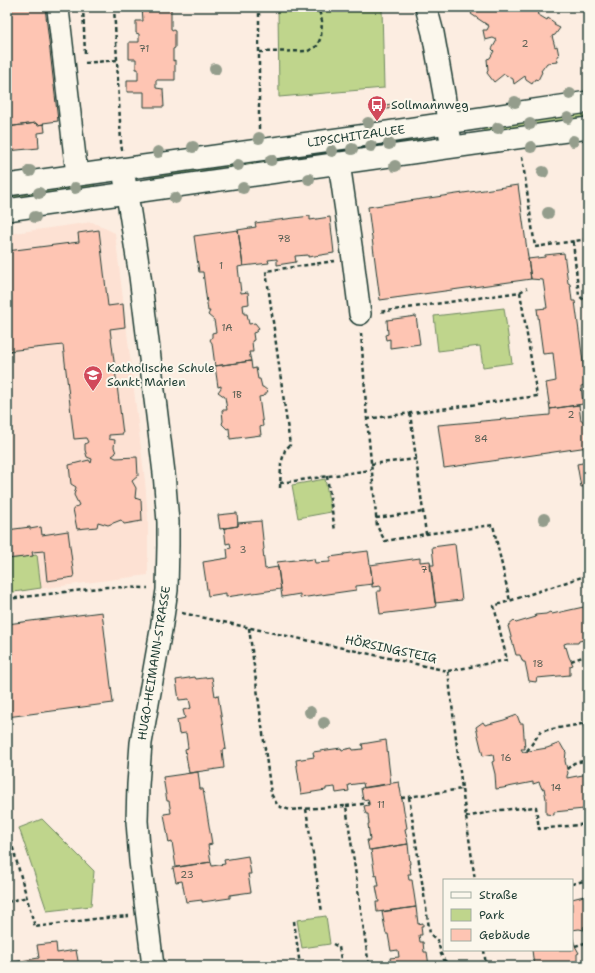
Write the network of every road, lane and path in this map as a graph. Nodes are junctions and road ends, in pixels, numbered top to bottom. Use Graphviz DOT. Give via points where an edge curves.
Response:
graph roads {
  1 [pos="83,7"];
  2 [pos="114,7"];
  3 [pos="259,7"];
  4 [pos="318,7"];
  5 [pos="426,7"];
  6 [pos="58,9"];
  7 [pos="259,52"];
  8 [pos="117,60"];
  9 [pos="588,102"];
  10 [pos="448,123"];
  11 [pos="588,128"];
  12 [pos="259,129"];
  13 [pos="452,147"];
  14 [pos="522,157"];
  15 [pos="123,159"];
  16 [pos="340,163"];
  17 [pos="77,175"];
  18 [pos="7,185"];
  19 [pos="127,193"];
  20 [pos="7,210"];
  21 [pos="588,240"];
  22 [pos="573,242"];
  23 [pos="353,259"];
  24 [pos="526,288"];
  25 [pos="520,292"];
  26 [pos="588,303"];
  27 [pos="360,314"];
  28 [pos="410,413"];
  29 [pos="367,419"];
  30 [pos="416,459"];
  31 [pos="371,464"];
  32 [pos="372,470"];
  33 [pos="327,476"];
  34 [pos="280,483"];
  35 [pos="280,488"];
  36 [pos="423,512"];
  37 [pos="376,518"];
  38 [pos="336,531"];
  39 [pos="426,534"];
  40 [pos="588,576"];
  41 [pos="148,588"];
  42 [pos="7,599"];
  43 [pos="510,600"];
  44 [pos="177,612"];
  45 [pos="249,628"];
  46 [pos="588,655"];
  47 [pos="571,661"];
  48 [pos="448,670"];
  49 [pos="588,723"];
  50 [pos="584,724"];
  51 [pos="588,747"];
  52 [pos="527,751"];
  53 [pos="588,760"];
  54 [pos="567,769"];
  55 [pos="462,789"];
  56 [pos="408,797"];
  57 [pos="402,798"];
  58 [pos="369,803"];
  59 [pos="346,806"];
  60 [pos="306,809"];
  61 [pos="466,817"];
  62 [pos="588,824"];
  63 [pos="7,827"];
  64 [pos="475,879"];
  65 [pos="588,880"];
  66 [pos="573,884"];
  67 [pos="27,897"];
  68 [pos="7,902"];
  69 [pos="322,912"];
  70 [pos="129,916"];
  71 [pos="294,920"];
  72 [pos="588,942"];
  73 [pos="333,944"];
  74 [pos="575,946"];
  75 [pos="484,951"];
  76 [pos="153,966"];
  77 [pos="300,966"];
  78 [pos="342,966"];
  79 [pos="370,966"];
  80 [pos="451,966"];
  81 [pos="486,966"];
  1 -- 8 [label="path" via="85,64"];
  2 -- 8 [label="path"];
  3 -- 7 [label="path"];
  4 -- 7 [label="path" via="322,21 321,37 317,46 308,51"];
  5 -- 10 [label="street" via="433,33"];
  6 -- 17 [label="street"];
  7 -- 12 [label="path"];
  8 -- 15 [label="path"];
  9 -- 10 [label="street, LIPSCHITZALLEE"];
  10 -- 13 [label="street"];
  10 -- 15 [label="street, LIPSCHITZALLEE"];
  11 -- 13 [label="street, LIPSCHITZALLEE"];
  13 -- 16 [label="street, LIPSCHITZALLEE"];
  14 -- 22 [label="path" via="535,247"];
  15 -- 17 [label="street, LIPSCHITZALLEE"];
  15 -- 19 [label="street"];
  16 -- 19 [label="street, LIPSCHITZALLEE"];
  16 -- 23 [label="street"];
  17 -- 18 [label="street, LIPSCHITZALLEE"];
  19 -- 20 [label="street, LIPSCHITZALLEE"];
  19 -- 76 [label="street, HUGO-HEIMANN-STRASSE" via="140,276 168,522 167,590 141,743 138,785 140,861"];
  21 -- 22 [label="path"];
  22 -- 26 [label="path" via="579,296"];
  23 -- 27 [label="street"];
  23 -- 34 [label="path" via="266,272 290,446 285,450 281,464"];
  24 -- 25 [label="path"];
  25 -- 27 [label="path"];
  25 -- 28 [label="path" via="537,396"];
  27 -- 29 [label="path"];
  28 -- 29 [label="path"];
  28 -- 30 [label="path"];
  29 -- 31 [label="path"];
  30 -- 31 [label="path"];
  30 -- 36 [label="path"];
  31 -- 32 [label="path"];
  32 -- 33 [label="path"];
  32 -- 37 [label="path"];
  33 -- 34 [label="path"];
  33 -- 38 [label="path"];
  34 -- 35 [label="path"];
  36 -- 37 [label="path"];
  36 -- 39 [label="path"];
  37 -- 39 [label="path" via="384,541"];
  39 -- 43 [label="path" via="493,525"];
  40 -- 43 [label="path"];
  41 -- 42 [label="path" via="107,587"];
  43 -- 48 [label="path" via="494,606 507,660"];
  44 -- 45 [label="path, HÖRSINGSTEIG"];
  45 -- 48 [label="path, HÖRSINGSTEIG"];
  45 -- 60 [label="path" via="271,794 278,806 290,810"];
  46 -- 47 [label="path"];
  48 -- 55 [label="path, HÖRSINGSTEIG"];
  49 -- 50 [label="path"];
  50 -- 51 [label="path"];
  50 -- 52 [label="path" via="541,731"];
  53 -- 54 [label="path" via="574,763"];
  55 -- 56 [label="path"];
  55 -- 61 [label="path, HÖRSINGSTEIG"];
  56 -- 57 [label="path"];
  56 -- 80 [label="path" via="430,934 438,941 444,960"];
  58 -- 59 [label="path"];
  59 -- 60 [label="path"];
  59 -- 79 [label="path"];
  60 -- 69 [label="path"];
  61 -- 62 [label="path" via="500,810 536,807 539,829"];
  61 -- 64 [label="path, HÖRSINGSTEIG"];
  63 -- 67 [label="path"];
  65 -- 66 [label="path"];
  67 -- 68 [label="path"];
  67 -- 70 [label="path" via="35,926"];
  71 -- 77 [label="path"];
  72 -- 74 [label="path"];
  73 -- 78 [label="path" via="339,947"];
  75 -- 81 [label="path"];
}
